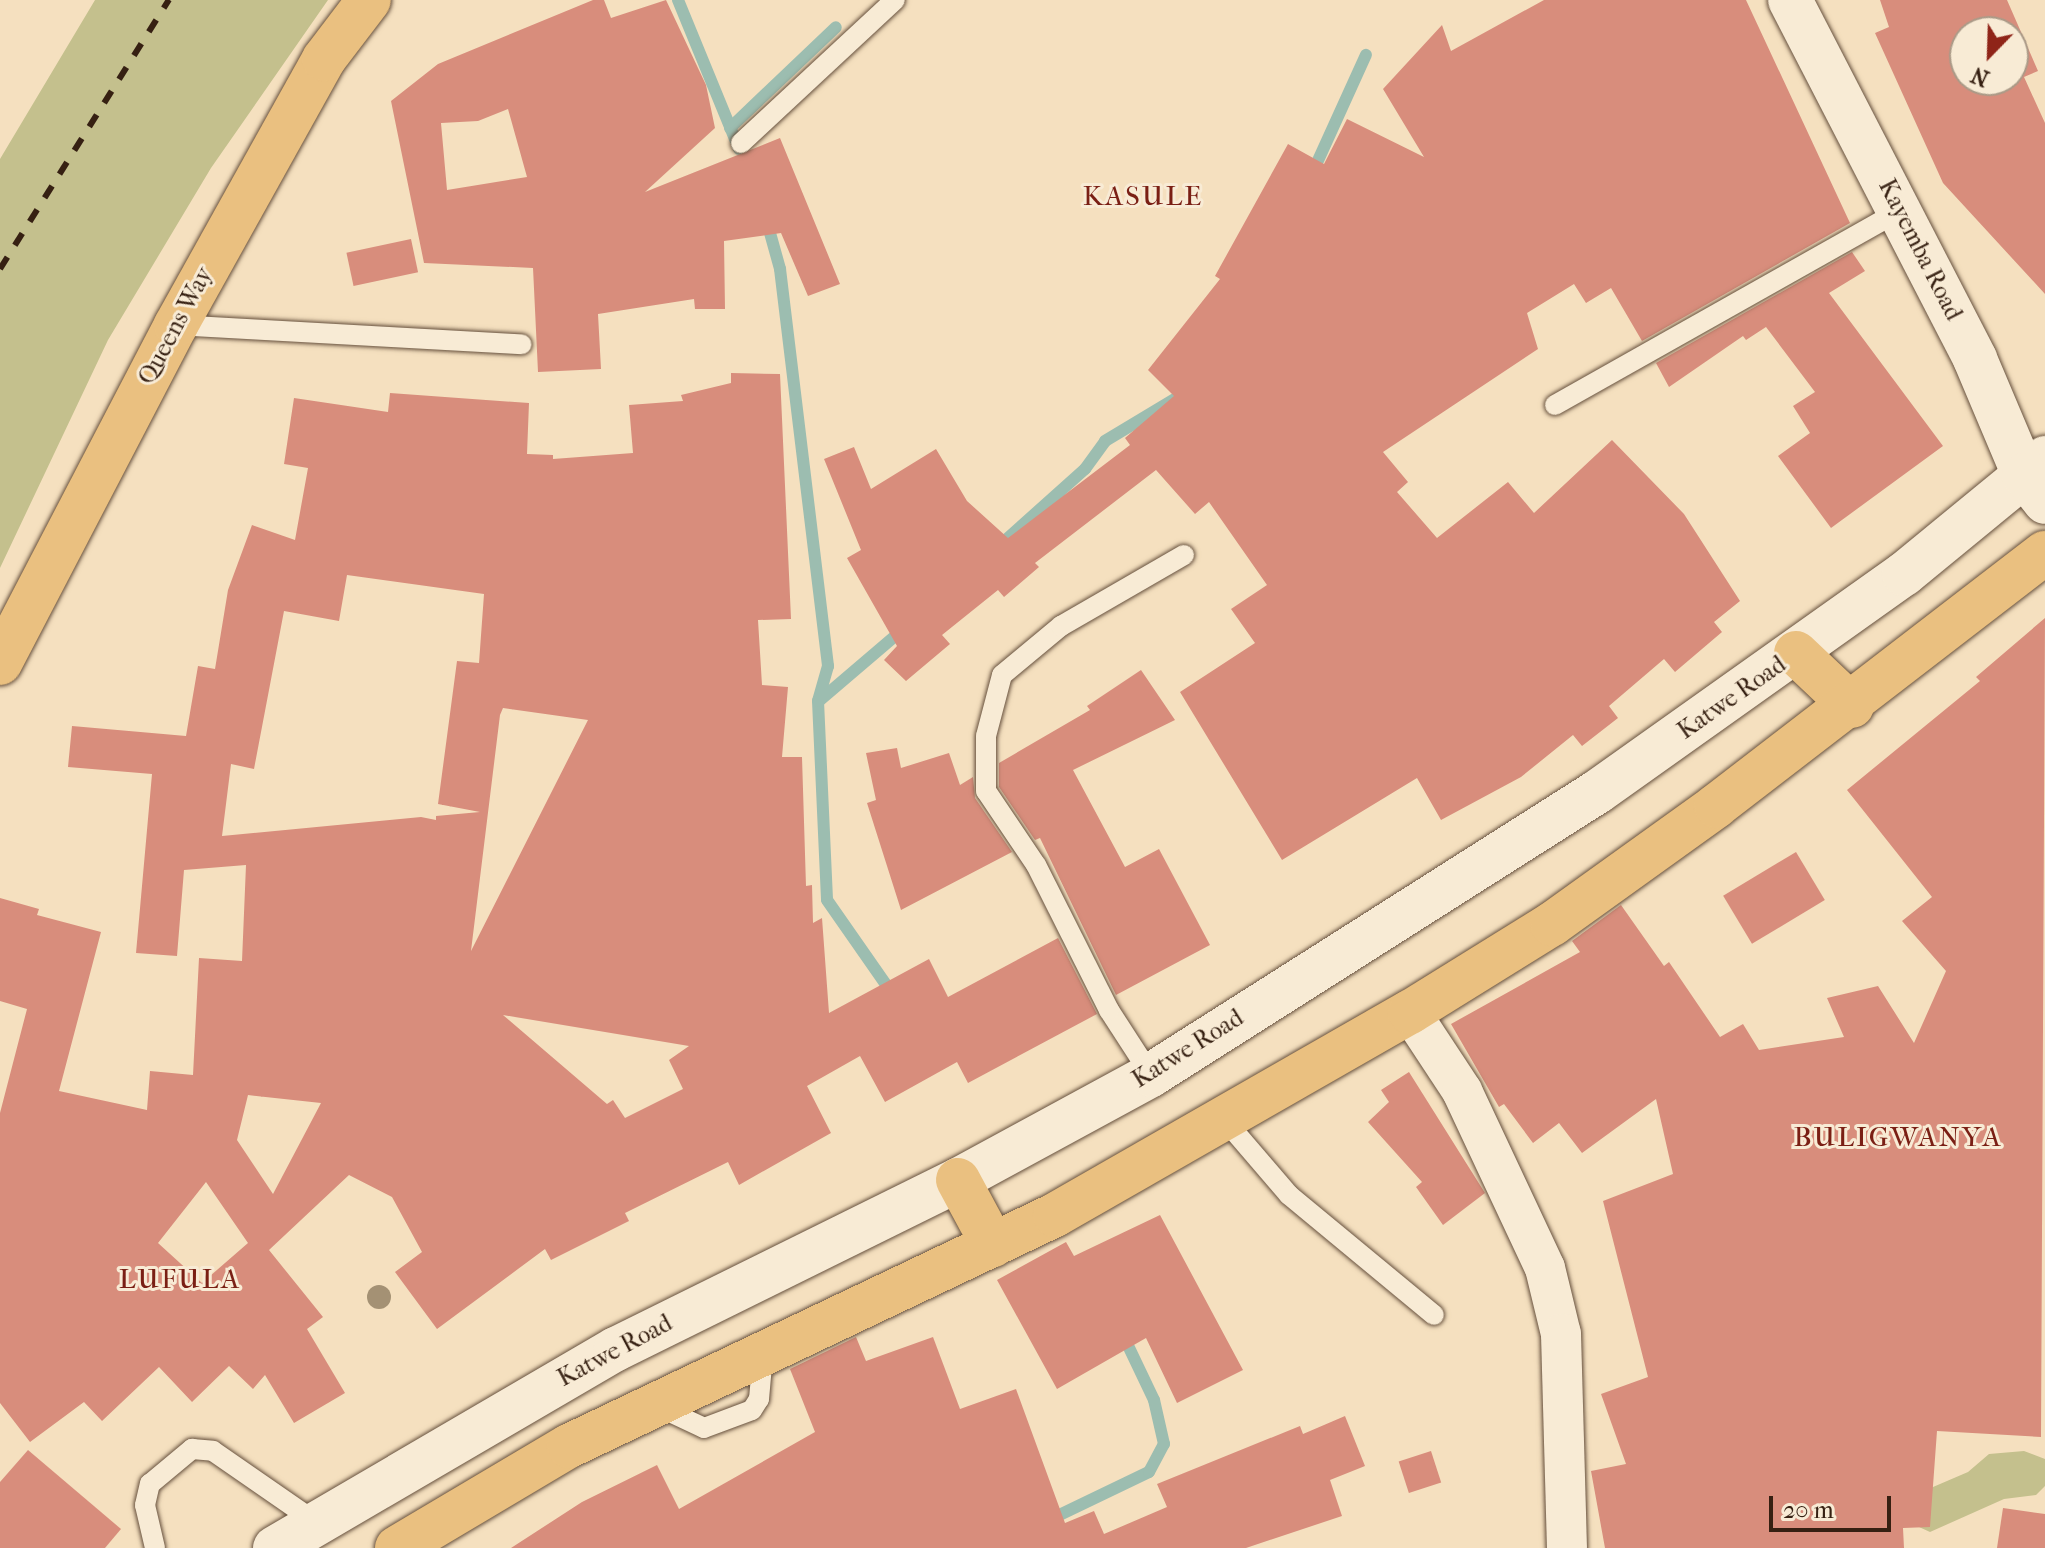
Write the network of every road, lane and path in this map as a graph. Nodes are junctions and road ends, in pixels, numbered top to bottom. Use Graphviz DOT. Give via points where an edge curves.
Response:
graph roads {
  1 [pos="369,0"];
  2 [pos="895,0"];
  3 [pos="1790,0"];
  4 [pos="741,143"];
  5 [pos="1899,211"];
  6 [pos="176,325"];
  7 [pos="521,344"];
  8 [pos="1555,405"];
  9 [pos="2038,478"];
  10 [pos="2045,553"];
  11 [pos="1184,555"];
  12 [pos="1796,653"];
  13 [pos="0,663"];
  14 [pos="1852,706"];
  15 [pos="1410,1012"];
  16 [pos="1151,1075"];
  17 [pos="1223,1118"];
  18 [pos="958,1180"];
  19 [pos="993,1245"];
  20 [pos="1434,1315"];
  21 [pos="314,1521"];
  22 [pos="155,1548"];
  23 [pos="275,1548"];
  24 [pos="397,1548"];
  25 [pos="1567,1548"];
  1 -- 6 [label="highway, Queens Way" via="324,59"];
  2 -- 4 [label="lane"];
  3 -- 5 [label="street, Kayemba Road"];
  5 -- 8 [label="lane"];
  5 -- 9 [label="street, Kayemba Road"];
  6 -- 7 [label="lane"];
  6 -- 13 [label="highway, Queens Way"];
  9 -- 12 [label="street, Katwe Road"];
  10 -- 14 [label="highway"];
  11 -- 16 [label="lane" via="1061,626 1002,675 986,736 986,791 1036,865 1109,1010"];
  12 -- 14 [label="highway"];
  12 -- 16 [label="street, Katwe Road" via="1597,792"];
  14 -- 15 [label="highway" via="1552,924"];
  15 -- 17 [label="highway"];
  15 -- 25 [label="street" via="1462,1091 1545,1268 1561,1334"];
  16 -- 18 [label="street, Katwe Road"];
  17 -- 19 [label="highway"];
  17 -- 20 [label="lane" via="1289,1195"];
  18 -- 19 [label="highway"];
  18 -- 21 [label="street, Katwe Road" via="616,1349"];
  19 -- 24 [label="highway" via="569,1446"];
  21 -- 22 [label="lane" via="213,1451 192,1449 150,1484 145,1505"];
  21 -- 23 [label="street, Katwe Road"];
}
